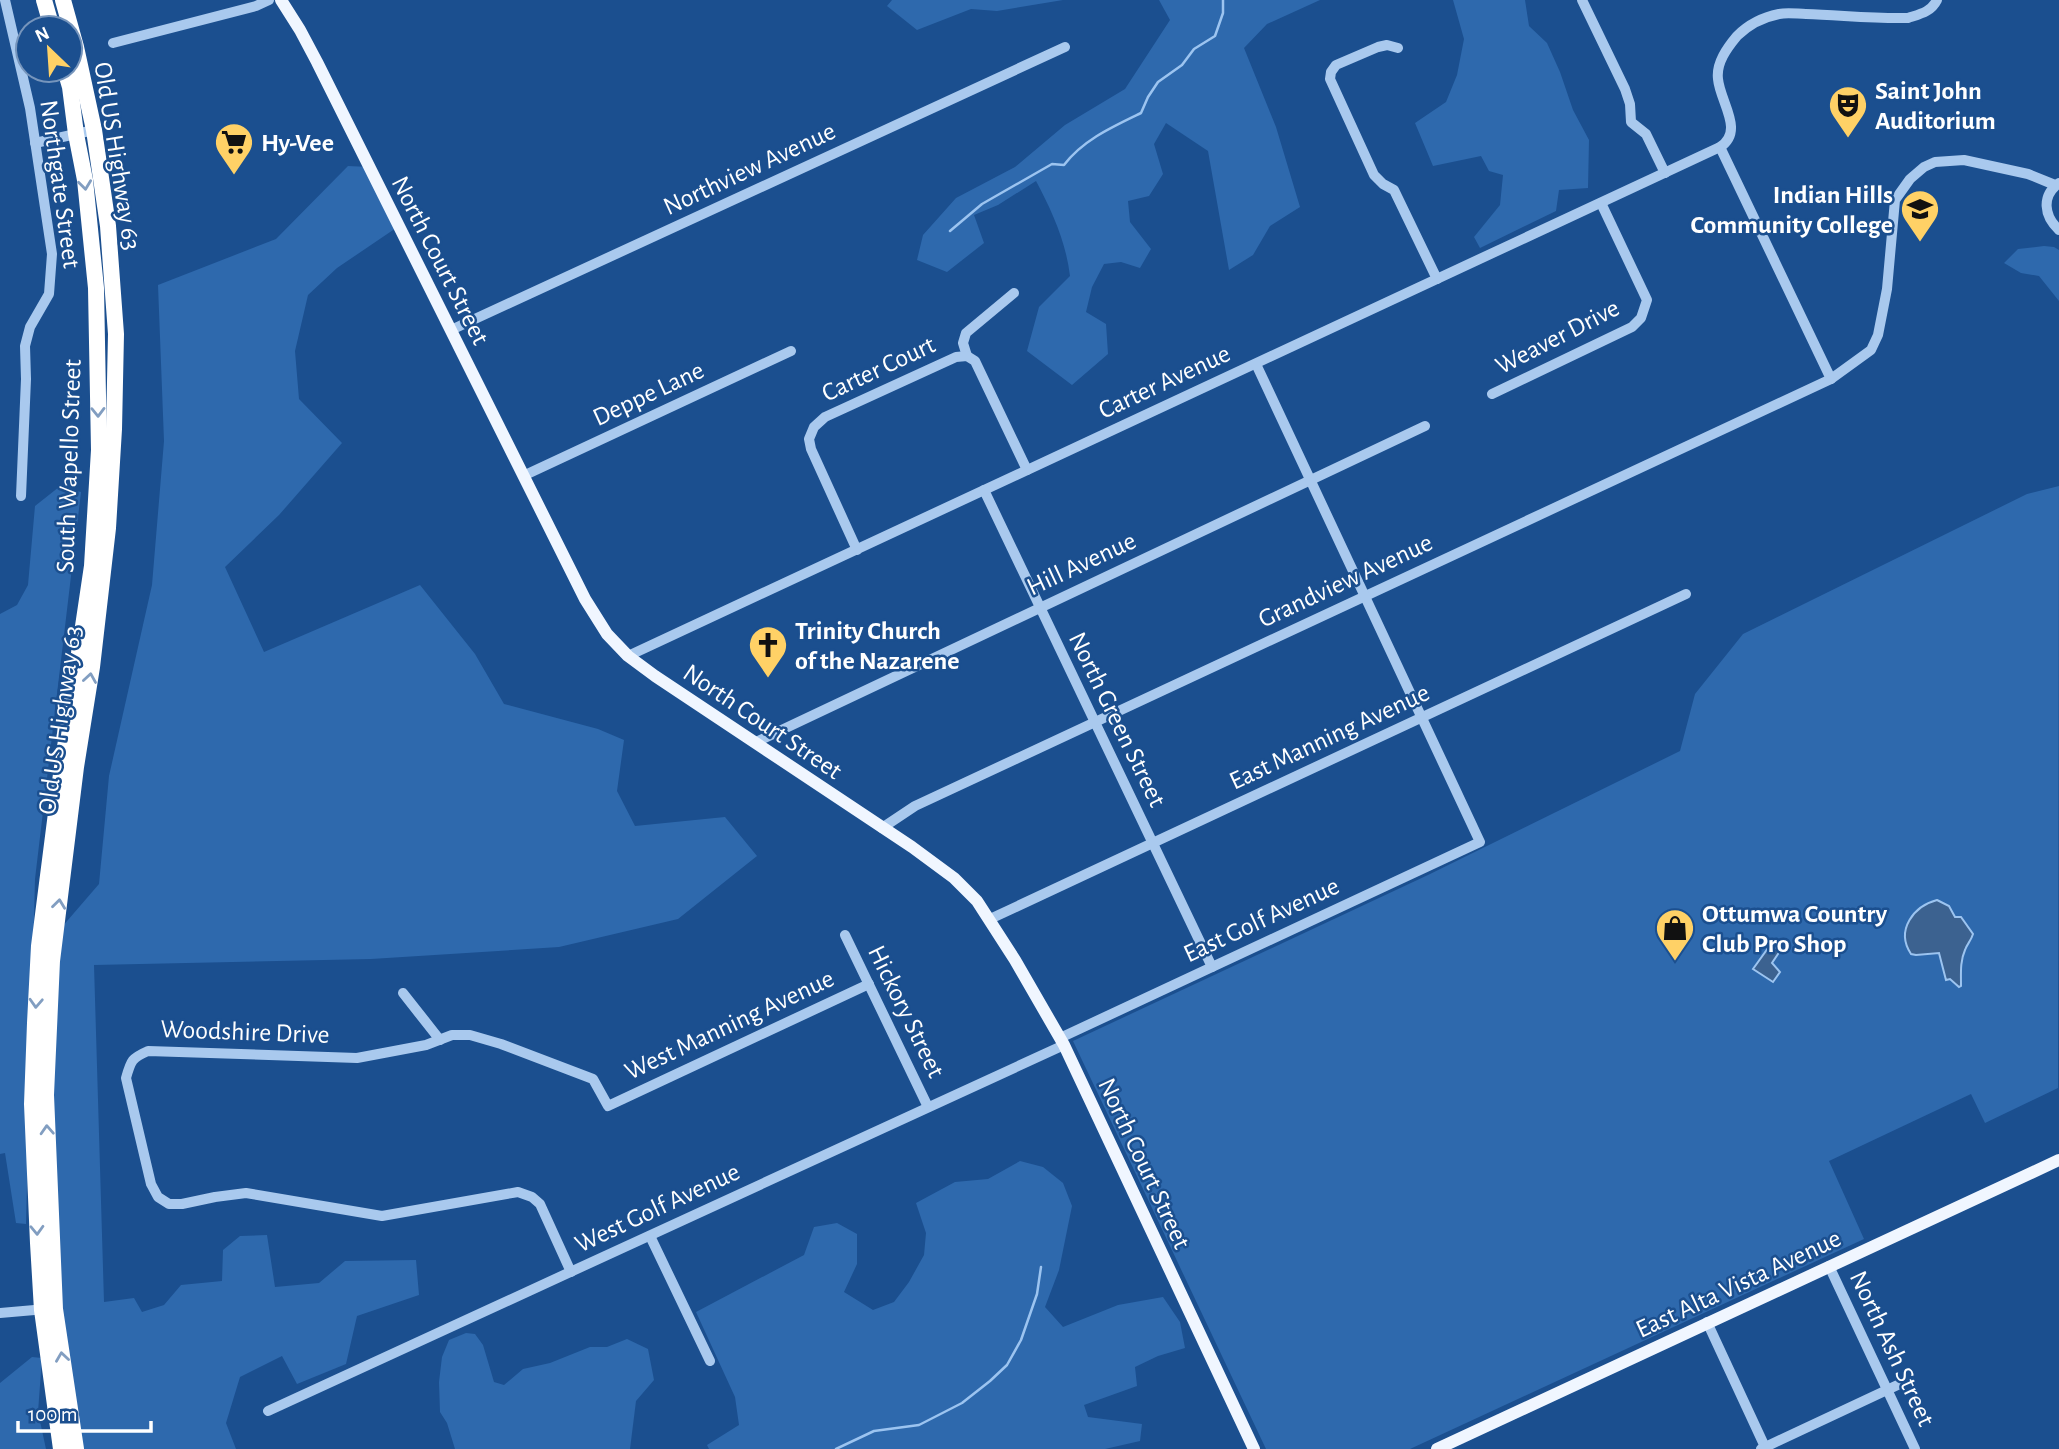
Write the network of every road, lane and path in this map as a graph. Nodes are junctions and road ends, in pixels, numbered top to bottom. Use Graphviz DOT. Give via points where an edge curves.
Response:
graph roads {
  1 [pos="5,0"];
  2 [pos="63,0"];
  3 [pos="269,0"];
  4 [pos="281,0"];
  5 [pos="1582,0"];
  6 [pos="1937,0"];
  7 [pos="113,43"];
  8 [pos="1065,47"];
  9 [pos="1398,48"];
  10 [pos="69,84"];
  11 [pos="94,130"];
  12 [pos="76,134"];
  13 [pos="35,143"];
  14 [pos="1720,148"];
  15 [pos="1665,173"];
  16 [pos="2057,184"];
  17 [pos="1601,203"];
  18 [pos="2059,230"];
  19 [pos="1437,279"];
  20 [pos="1014,293"];
  21 [pos="452,330"];
  22 [pos="792,351"];
  23 [pos="967,356"];
  24 [pos="1256,364"];
  25 [pos="1831,379"];
  26 [pos="1492,394"];
  27 [pos="1425,426"];
  28 [pos="1027,470"];
  29 [pos="523,476"];
  30 [pos="1310,480"];
  31 [pos="984,491"];
  32 [pos="21,496"];
  33 [pos="857,550"];
  34 [pos="1686,594"];
  35 [pos="1365,596"];
  36 [pos="1040,608"];
  37 [pos="628,656"];
  38 [pos="1422,717"];
  39 [pos="1094,722"];
  40 [pos="756,741"];
  41 [pos="881,828"];
  42 [pos="1152,843"];
  43 [pos="990,919"];
  44 [pos="845,935"];
  45 [pos="1212,967"];
  46 [pos="869,984"];
  47 [pos="402,993"];
  48 [pos="440,1040"];
  49 [pos="1062,1041"];
  50 [pos="608,1106"];
  51 [pos="928,1107"];
  52 [pos="2059,1160"];
  53 [pos="650,1236"];
  54 [pos="1829,1266"];
  55 [pos="571,1272"];
  56 [pos="48,1309"];
  57 [pos="0,1313"];
  58 [pos="1707,1322"];
  59 [pos="710,1361"];
  60 [pos="1904,1382"];
  61 [pos="1887,1390"];
  62 [pos="268,1411"];
  63 [pos="1764,1448"];
  64 [pos="61,1449"];
  65 [pos="76,1449"];
  66 [pos="1254,1449"];
  67 [pos="1437,1449"];
  68 [pos="1915,1449"];
  1 -- 13 [label="street, Northgate Street"];
  2 -- 11 [label="highway, Old US Highway 63"];
  3 -- 7 [label="street"];
  4 -- 21 [label="main road, North Court Street"];
  5 -- 15 [label="street" via="1625,89 1631,122 1646,134"];
  6 -- 14 [label="street" via="1925,13 1908,18 1782,13 1754,23 1721,59 1718,78 1732,136"];
  8 -- 21 [label="street, Northview Avenue"];
  9 -- 19 [label="street" via="1387,45 1336,65 1330,79 1374,174 1394,190"];
  10 -- 12 [label="highway, South Wapello Street"];
  11 -- 12 [label="street"];
  56 -- 11 [label="highway, Old US Highway 63, one-way" via="46,1096 52,961 103,580 114,429 116,334"];
  12 -- 13 [label="street"];
  12 -- 56 [label="highway, South Wapello Street, one-way" via="96,288 99,450 92,566 39,946 32,1104"];
  13 -- 32 [label="street, Northgate Street" via="52,254 51,283 25,346"];
  14 -- 15 [label="street, Carter Avenue"];
  14 -- 25 [label="street"];
  15 -- 17 [label="street, Carter Avenue"];
  16 -- 18 [label="street" via="2049,193 2046,211"];
  16 -- 25 [label="street, Grandview Avenue" via="1964,160 1935,162 1910,178 1895,200 1878,335 1871,350"];
  17 -- 19 [label="street, Carter Avenue"];
  17 -- 26 [label="street, Weaver Drive" via="1647,300 1641,318 1632,327"];
  19 -- 24 [label="street, Carter Avenue"];
  20 -- 23 [label="street" via="966,333"];
  21 -- 29 [label="main road, North Court Street"];
  22 -- 29 [label="street, Deppe Lane"];
  23 -- 28 [label="street, Carter Court" via="975,360"];
  23 -- 33 [label="street, Carter Court" via="956,356 825,416 814,427 811,449"];
  24 -- 28 [label="street, Carter Avenue"];
  24 -- 30 [label="street"];
  25 -- 35 [label="street, Grandview Avenue"];
  27 -- 30 [label="street, Hill Avenue"];
  28 -- 31 [label="street, Carter Avenue"];
  29 -- 37 [label="main road, North Court Street" via="591,609 607,635"];
  30 -- 35 [label="street"];
  30 -- 36 [label="street, Hill Avenue"];
  31 -- 33 [label="street, Carter Avenue"];
  31 -- 36 [label="street, North Green Street"];
  33 -- 37 [label="street, Carter Avenue"];
  34 -- 38 [label="street, East Manning Avenue"];
  35 -- 38 [label="street"];
  35 -- 39 [label="street, Grandview Avenue"];
  36 -- 39 [label="street, North Green Street"];
  36 -- 40 [label="street, Hill Avenue"];
  37 -- 40 [label="main road, North Court Street"];
  38 -- 42 [label="street, East Manning Avenue"];
  38 -- 45 [label="street, East Golf Avenue" via="1480,842"];
  39 -- 41 [label="street, Grandview Avenue" via="915,806"];
  39 -- 42 [label="street, North Green Street"];
  40 -- 41 [label="main road, North Court Street"];
  41 -- 43 [label="main road, North Court Street" via="954,878"];
  42 -- 43 [label="street, East Manning Avenue"];
  42 -- 45 [label="street, North Green Street"];
  43 -- 49 [label="main road, North Court Street"];
  44 -- 46 [label="street, Hickory Street"];
  45 -- 49 [label="street, East Golf Avenue"];
  46 -- 50 [label="street, West Manning Avenue"];
  46 -- 51 [label="street, Hickory Street"];
  47 -- 48 [label="street"];
  48 -- 50 [label="street, Woodshire Drive" via="470,1034 593,1079"];
  48 -- 55 [label="street, Woodshire Drive" via="357,1058 148,1051 134,1058 126,1078 158,1198 181,1204 246,1193 382,1216 519,1192 540,1204"];
  49 -- 51 [label="street, West Golf Avenue"];
  49 -- 66 [label="main road, North Court Street"];
  51 -- 53 [label="street, West Golf Avenue"];
  52 -- 54 [label="main road, East Alta Vista Avenue"];
  53 -- 55 [label="street, West Golf Avenue"];
  53 -- 59 [label="street"];
  54 -- 58 [label="main road, East Alta Vista Avenue"];
  54 -- 61 [label="street, North Ash Street"];
  55 -- 62 [label="street, West Golf Avenue"];
  56 -- 57 [label="street"];
  56 -- 64 [label="highway, South Wapello Street"];
  65 -- 56 [label="highway, Old US Highway 63, one-way"];
  58 -- 63 [label="street"];
  58 -- 67 [label="main road, East Alta Vista Avenue"];
  60 -- 61 [label="street"];
  61 -- 63 [label="street"];
  61 -- 68 [label="street, North Ash Street"];
}
